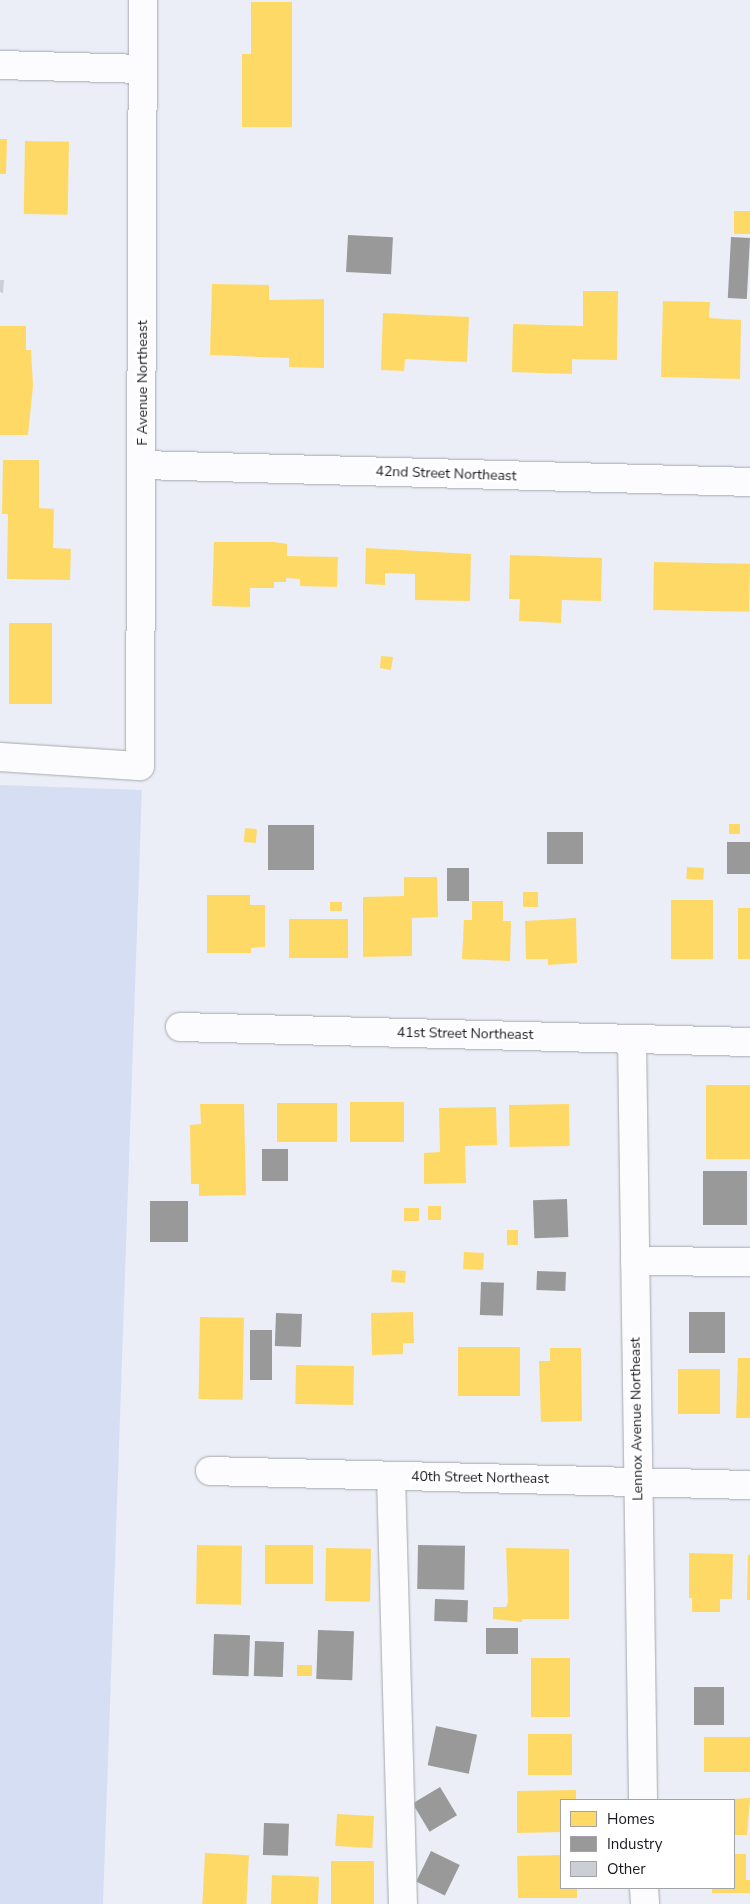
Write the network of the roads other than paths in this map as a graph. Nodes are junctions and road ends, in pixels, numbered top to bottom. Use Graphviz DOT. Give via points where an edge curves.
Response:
graph roads {
  1 [pos="143,0"];
  2 [pos="0,65"];
  3 [pos="144,70"];
  4 [pos="143,465"];
  5 [pos="750,482"];
  6 [pos="0,757"];
  7 [pos="180,1027"];
  8 [pos="632,1038"];
  9 [pos="750,1042"];
  10 [pos="635,1261"];
  11 [pos="750,1262"];
  12 [pos="210,1471"];
  13 [pos="392,1476"];
  14 [pos="638,1482"];
  15 [pos="750,1485"];
  16 [pos="643,1799"];
  17 [pos="644,1889"];
  18 [pos="403,1904"];
  19 [pos="645,1904"];
  1 -- 3 [label="street, F Avenue Northeast"];
  2 -- 3 [label="street"];
  3 -- 4 [label="street, F Avenue Northeast"];
  4 -- 5 [label="street, 42nd Street Northeast"];
  4 -- 6 [label="street, F Avenue Northeast" via="140,766"];
  7 -- 8 [label="street, 41st Street Northeast"];
  8 -- 9 [label="street, 41st Street Northeast"];
  8 -- 10 [label="street, Lennox Avenue Northeast"];
  10 -- 11 [label="street"];
  10 -- 14 [label="street, Lennox Avenue Northeast"];
  12 -- 13 [label="street, 40th Street Northeast"];
  13 -- 14 [label="street, 40th Street Northeast"];
  13 -- 18 [label="street"];
  14 -- 15 [label="street, 40th Street Northeast"];
  14 -- 16 [label="street, Lennox Avenue Northeast"];
  17 -- 19 [label="street"];
}
